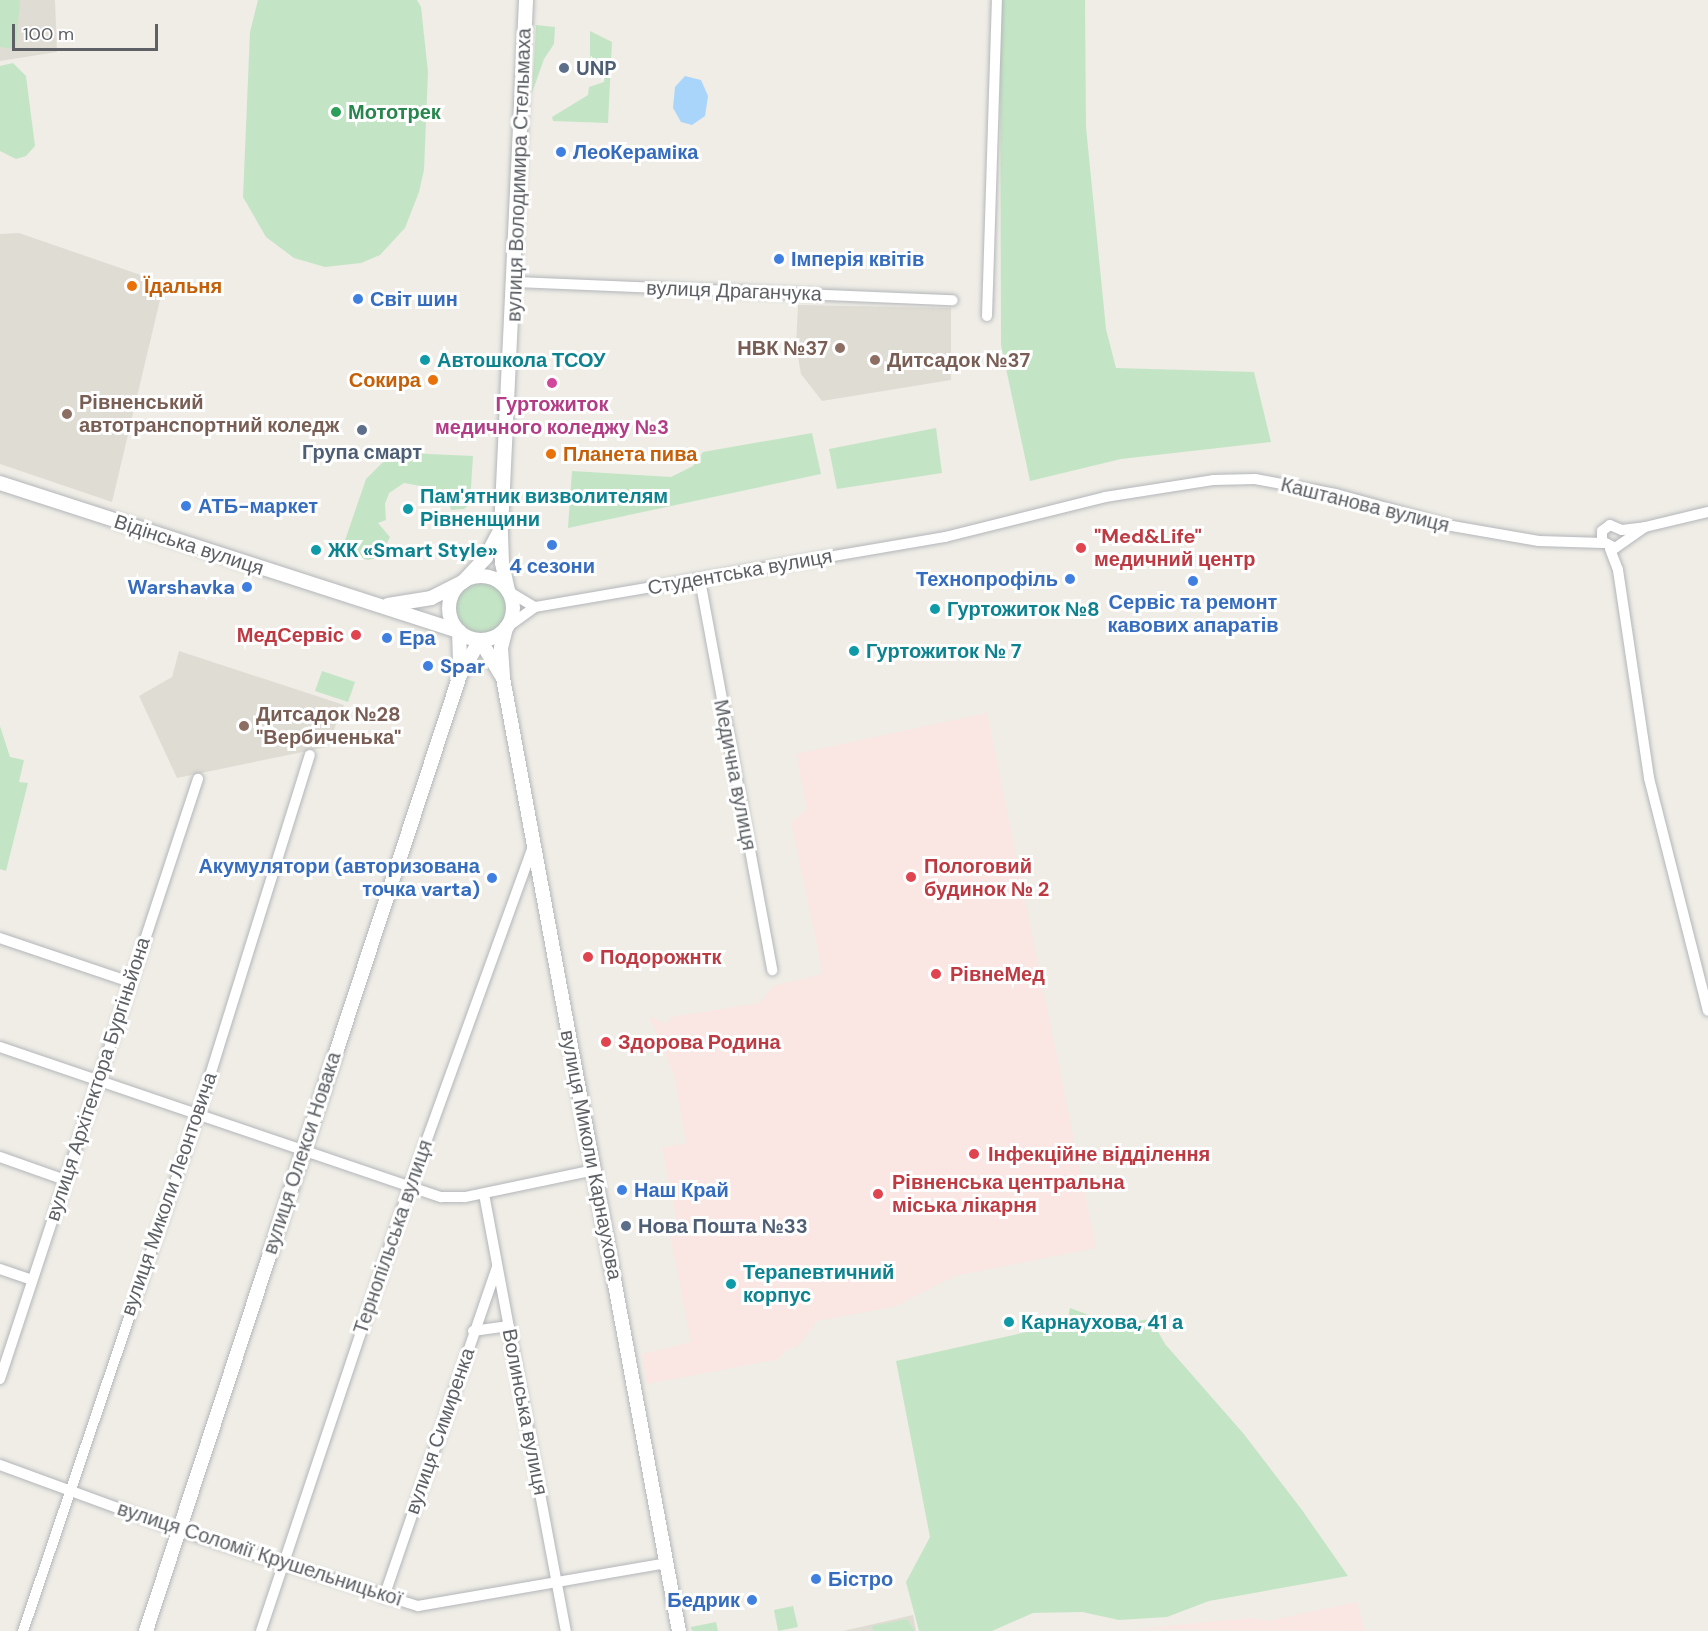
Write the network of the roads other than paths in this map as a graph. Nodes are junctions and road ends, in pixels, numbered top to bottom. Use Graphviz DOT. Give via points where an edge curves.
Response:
graph roads {
  1 [pos="526,0"];
  2 [pos="997,0"];
  3 [pos="514,282"];
  4 [pos="953,300"];
  5 [pos="987,316"];
  6 [pos="0,483"];
  7 [pos="1708,512"];
  8 [pos="501,529"];
  9 [pos="945,537"];
  10 [pos="1613,540"];
  11 [pos="700,580"];
  12 [pos="463,582"];
  13 [pos="508,591"];
  14 [pos="379,605"];
  15 [pos="535,607"];
  16 [pos="506,628"];
  17 [pos="459,631"];
  18 [pos="480,640"];
  19 [pos="460,675"];
  20 [pos="503,678"];
  21 [pos="310,755"];
  22 [pos="198,779"];
  23 [pos="533,846"];
  24 [pos="0,938"];
  25 [pos="772,970"];
  26 [pos="130,982"];
  27 [pos="1708,1011"];
  28 [pos="0,1047"];
  29 [pos="99,1080"];
  30 [pos="198,1114"];
  31 [pos="303,1151"];
  32 [pos="0,1157"];
  33 [pos="594,1170"];
  34 [pos="65,1180"];
  35 [pos="409,1188"];
  36 [pos="483,1194"];
  37 [pos="497,1267"];
  38 [pos="0,1269"];
  39 [pos="32,1280"];
  40 [pos="509,1326"];
  41 [pos="473,1331"];
  42 [pos="0,1379"];
  43 [pos="0,1465"];
  44 [pos="69,1490"];
  45 [pos="180,1531"];
  46 [pos="666,1563"];
  47 [pos="282,1565"];
  48 [pos="557,1583"];
  49 [pos="384,1597"];
  50 [pos="23,1631"];
  51 [pos="146,1631"];
  52 [pos="261,1631"];
  53 [pos="566,1631"];
  54 [pos="680,1631"];
  1 -- 3 [label="main road, вулиця Володимира Стельмаха"];
  2 -- 5 [label="street"];
  3 -- 4 [label="street, вулиця Драганчука"];
  3 -- 8 [label="main road, вулиця Володимира Стельмаха"];
  6 -- 14 [label="main road, Відінська вулиця"];
  7 -- 10 [label="street, Каштанова вулиця" via="1645,527"];
  8 -- 12 [label="main road, вулиця Володимира Стельмаха" via="486,557"];
  8 -- 13 [label="main road, вулиця Володимира Стельмаха"];
  9 -- 10 [label="street, Каштанова вулиця" via="1105,497 1213,480 1255,480 1336,494 1452,526 1539,541"];
  9 -- 11 [label="street, Студентська вулиця"];
  10 -- 27 [label="street" via="1649,778"];
  11 -- 15 [label="street, Студентська вулиця"];
  11 -- 25 [label="street, Медична вулиця"];
  12 -- 13 [label="main road" via="472,577 492,578"];
  12 -- 14 [label="main road, Відінська вулиця" via="431,598"];
  12 -- 17 [label="main road" via="449,605"];
  13 -- 15 [label="street"];
  13 -- 16 [label="main road" via="513,606"];
  14 -- 17 [label="main road, Відінська вулиця"];
  15 -- 16 [label="street"];
  16 -- 18 [label="main road" via="494,637"];
  16 -- 20 [label="main road, вулиця Миколи Карнаухова" via="501,648"];
  17 -- 18 [label="main road"];
  17 -- 19 [label="main road, вулиця Олекси Новака"];
  18 -- 19 [label="main road, вулиця Олекси Новака"];
  18 -- 20 [label="main road, вулиця Миколи Карнаухова"];
  19 -- 31 [label="main road, вулиця Олекси Новака"];
  20 -- 23 [label="main road, вулиця Миколи Карнаухова"];
  21 -- 30 [label="street, вулиця Миколи Леонтовича"];
  22 -- 26 [label="street, вулиця Архітектора Бургіньйона"];
  23 -- 33 [label="main road, вулиця Миколи Карнаухова"];
  23 -- 35 [label="street, Тернопільська вулиця"];
  24 -- 26 [label="street"];
  26 -- 29 [label="street, вулиця Архітектора Бургіньйона"];
  28 -- 29 [label="street"];
  29 -- 30 [label="street"];
  29 -- 34 [label="street, вулиця Архітектора Бургіньйона"];
  30 -- 31 [label="street"];
  30 -- 44 [label="street, вулиця Миколи Леонтовича"];
  31 -- 35 [label="street"];
  31 -- 45 [label="main road, вулиця Олекси Новака"];
  32 -- 34 [label="street"];
  33 -- 36 [label="street"];
  33 -- 46 [label="main road, вулиця Миколи Карнаухова"];
  34 -- 39 [label="street, вулиця Архітектора Бургіньйона"];
  35 -- 36 [label="street" via="453,1198"];
  35 -- 47 [label="street, Тернопільська вулиця"];
  36 -- 37 [label="street, Волинська вулиця"];
  37 -- 40 [label="street, Волинська вулиця"];
  37 -- 41 [label="street, вулиця Симиренка"];
  38 -- 39 [label="street"];
  39 -- 42 [label="street, вулиця Архітектора Бургіньйона"];
  40 -- 41 [label="street"];
  40 -- 48 [label="street, Волинська вулиця"];
  41 -- 49 [label="street, вулиця Симиренка"];
  43 -- 44 [label="street, вулиця Соломії Крушельницької"];
  44 -- 45 [label="street, вулиця Соломії Крушельницької"];
  44 -- 50 [label="street, вулиця Миколи Леонтовича"];
  45 -- 47 [label="street, вулиця Соломії Крушельницької"];
  45 -- 51 [label="main road, вулиця Олекси Новака"];
  46 -- 48 [label="street, вулиця Соломії Крушельницької"];
  46 -- 54 [label="main road, вулиця Миколи Карнаухова"];
  47 -- 49 [label="street, вулиця Соломії Крушельницької"];
  47 -- 52 [label="street, Тернопільська вулиця"];
  48 -- 49 [label="street, вулиця Соломії Крушельницької" via="432,1605"];
  48 -- 53 [label="street, Волинська вулиця"];
}
